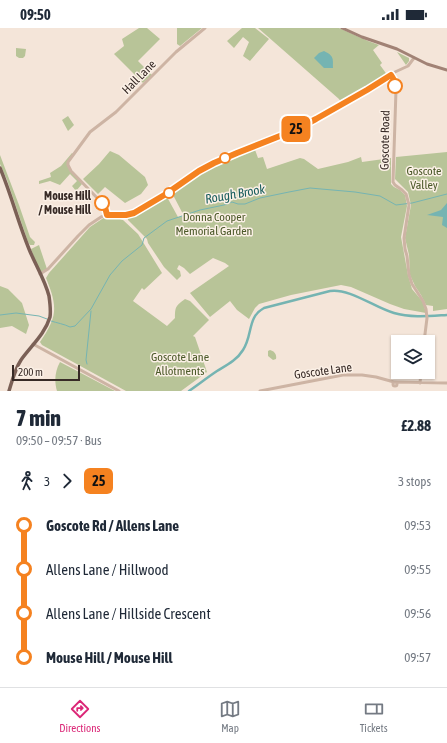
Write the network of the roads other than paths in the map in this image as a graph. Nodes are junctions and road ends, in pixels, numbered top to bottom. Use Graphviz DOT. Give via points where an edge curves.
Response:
graph roads {
  1 [pos="205,28"];
  2 [pos="342,28"];
  3 [pos="414,58"];
  4 [pos="447,70"];
  5 [pos="391,75"];
  6 [pos="0,168"];
  7 [pos="107,215"];
  8 [pos="40,274"];
  9 [pos="425,335"];
  10 [pos="33,344"];
  11 [pos="420,379"];
  12 [pos="420,383"];
  13 [pos="447,384"];
  14 [pos="9,391"];
  15 [pos="119,391"];
  16 [pos="260,391"];
  1 -- 7 [label="street, Hall Lane" via="176,52 116,112 90,132 70,157 68,165 71,171 102,203"];
  2 -- 3 [label="main road"];
  3 -- 4 [label="main road" via="430,66"];
  3 -- 5 [label="street" via="409,65"];
  5 -- 7 [label="street" via="295,130 199,171 134,213"];
  5 -- 9 [label="street, Goscote Road" via="396,90 393,182 406,194 410,205 404,238 405,249 412,284 426,307"];
  6 -- 8 [label="main road"];
  7 -- 8 [label="street" via="89,225 48,269"];
  8 -- 10 [label="main road" via="51,306 46,326"];
  10 -- 14 [label="main road" via="20,362"];
  10 -- 15 [label="street"];
  11 -- 12 [label="street"];
  12 -- 13 [label="street, Goscote Lane"];
  12 -- 16 [label="street, Goscote Lane" via="395,384 380,378 343,375"];
}
